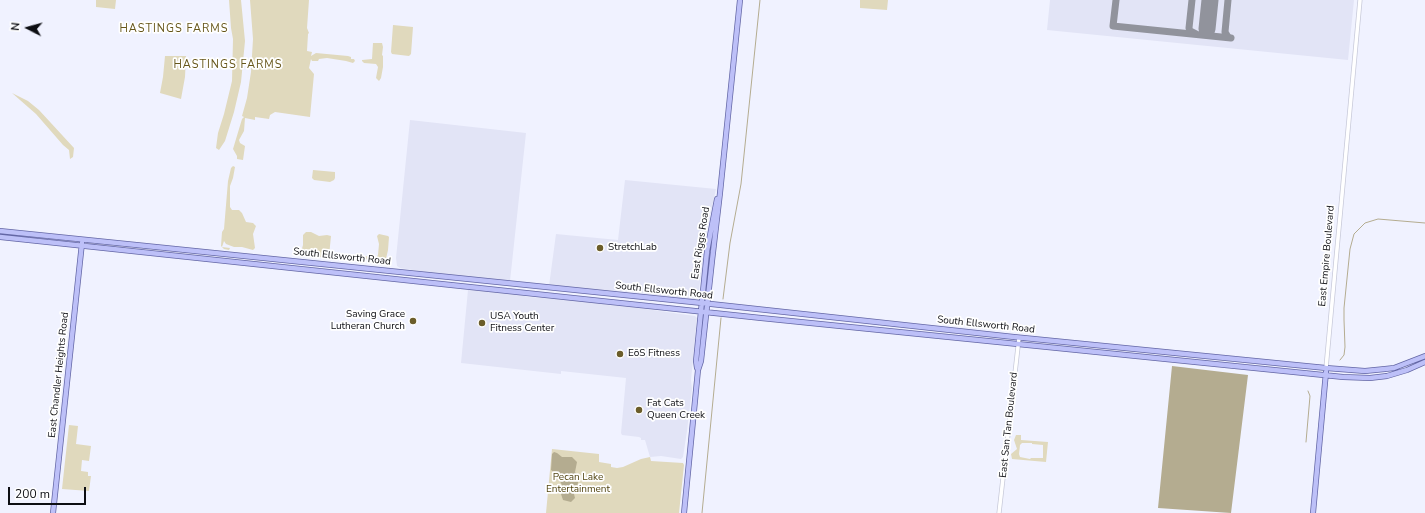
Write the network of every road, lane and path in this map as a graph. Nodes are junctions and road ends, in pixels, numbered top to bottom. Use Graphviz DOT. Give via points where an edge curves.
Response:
graph roads {
  1 [pos="740,0"];
  2 [pos="1360,0"];
  3 [pos="0,231"];
  4 [pos="0,237"];
  5 [pos="82,239"];
  6 [pos="82,246"];
  7 [pos="344,267"];
  8 [pos="324,271"];
  9 [pos="484,281"];
  10 [pos="484,288"];
  11 [pos="551,288"];
  12 [pos="550,295"];
  13 [pos="705,304"];
  14 [pos="704,311"];
  15 [pos="1019,338"];
  16 [pos="1018,344"];
  17 [pos="1425,356"];
  18 [pos="1425,362"];
  19 [pos="1326,368"];
  20 [pos="1326,375"];
  21 [pos="54,513"];
  22 [pos="684,513"];
  23 [pos="999,513"];
  24 [pos="1313,513"];
  1 -- 13 [label="main road, East Riggs Road" via="723,166"];
  2 -- 19 [label="street, East Empire Boulevard"];
  3 -- 5 [label="main road, South Ellsworth Road"];
  4 -- 6 [label="main road, South Ellsworth Road"];
  5 -- 6 [label="main road, East Chandler Heights Road"];
  5 -- 7 [label="main road, South Ellsworth Road"];
  6 -- 8 [label="main road, South Ellsworth Road"];
  6 -- 21 [label="main road, East Chandler Heights Road"];
  7 -- 8 [label="main road" via="327,268"];
  7 -- 9 [label="main road, South Ellsworth Road"];
  8 -- 10 [label="main road, South Ellsworth Road"];
  9 -- 10 [label="main road"];
  9 -- 11 [label="main road, South Ellsworth Road"];
  10 -- 12 [label="main road, South Ellsworth Road"];
  11 -- 12 [label="main road"];
  11 -- 13 [label="main road, South Ellsworth Road"];
  12 -- 14 [label="main road, South Ellsworth Road"];
  13 -- 14 [label="main road, East Riggs Road"];
  13 -- 15 [label="main road, South Ellsworth Road"];
  14 -- 16 [label="main road, South Ellsworth Road"];
  14 -- 22 [label="main road, East Riggs Road"];
  15 -- 16 [label="street, East San Tan Boulevard"];
  15 -- 19 [label="main road, South Ellsworth Road"];
  16 -- 20 [label="main road, South Ellsworth Road"];
  16 -- 23 [label="street, East San Tan Boulevard"];
  17 -- 19 [label="main road, South Ellsworth Road" via="1394,368 1371,371"];
  18 -- 20 [label="main road, South Ellsworth Road" via="1395,374 1370,378"];
  19 -- 20 [label="main road, East Empire Boulevard"];
  20 -- 24 [label="main road, East Empire Boulevard"];
}
